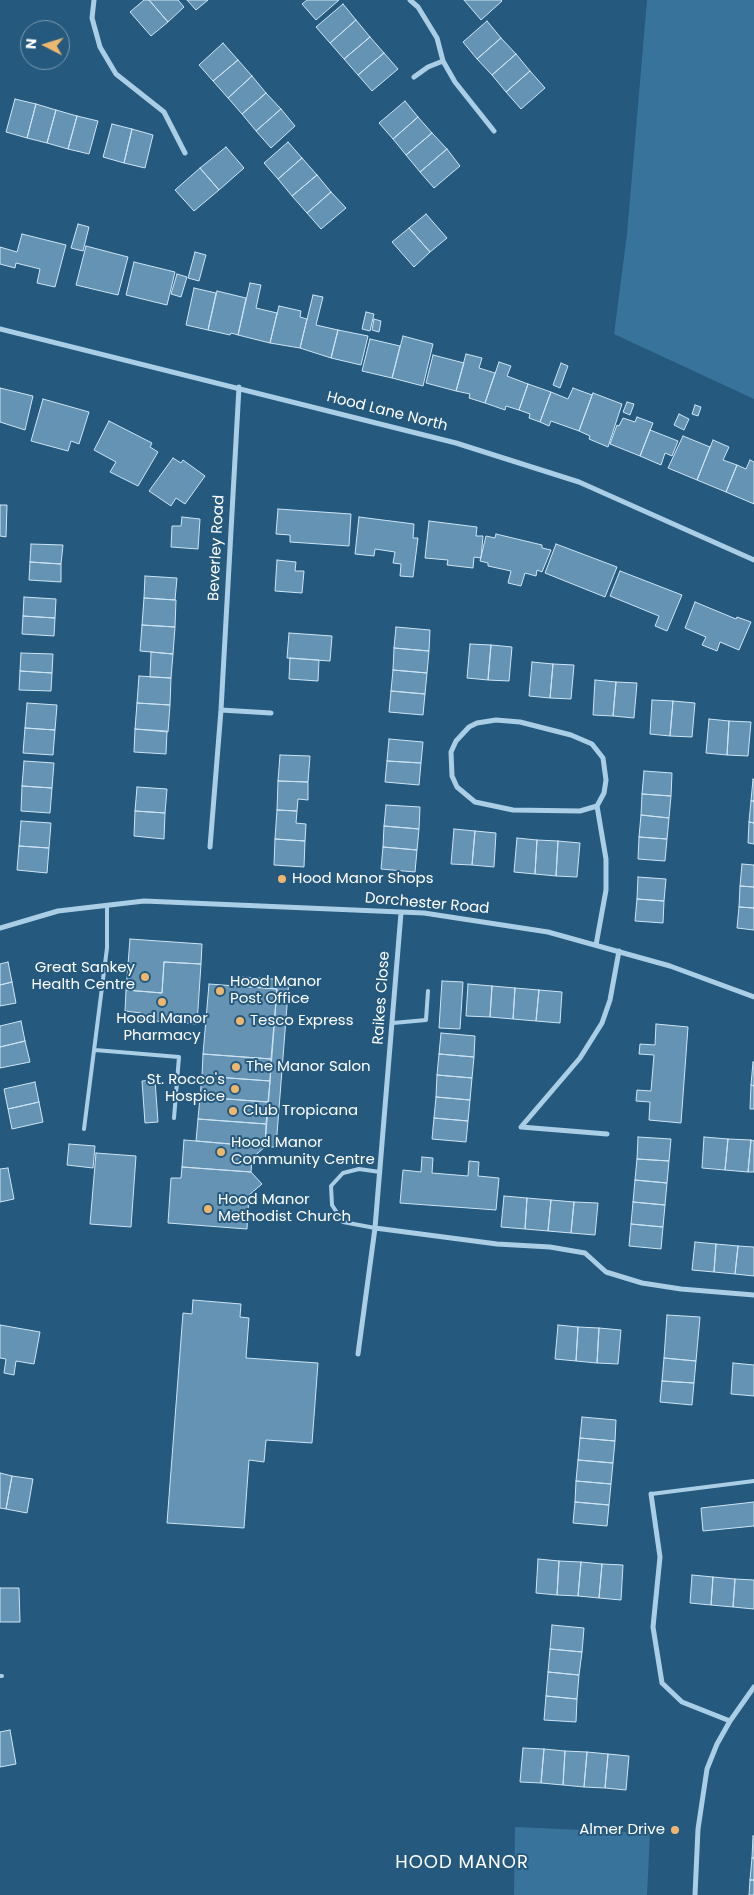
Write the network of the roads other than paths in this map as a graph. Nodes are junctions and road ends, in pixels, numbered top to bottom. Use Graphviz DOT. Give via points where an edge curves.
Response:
graph roads {
  1 [pos="94,0"];
  2 [pos="410,0"];
  3 [pos="443,61"];
  4 [pos="414,77"];
  5 [pos="494,131"];
  6 [pos="185,153"];
  7 [pos="0,329"];
  8 [pos="238,387"];
  9 [pos="754,560"];
  10 [pos="221,710"];
  11 [pos="271,713"];
  12 [pos="597,806"];
  13 [pos="210,847"];
  14 [pos="107,905"];
  15 [pos="401,912"];
  16 [pos="0,928"];
  17 [pos="596,945"];
  18 [pos="620,951"];
  19 [pos="428,991"];
  20 [pos="754,997"];
  21 [pos="393,1023"];
  22 [pos="94,1050"];
  23 [pos="174,1118"];
  24 [pos="84,1130"];
  25 [pos="607,1134"];
  26 [pos="380,1172"];
  27 [pos="375,1228"];
  28 [pos="754,1295"];
  29 [pos="358,1354"];
  30 [pos="754,1481"];
  31 [pos="651,1494"];
  32 [pos="754,1687"];
  33 [pos="730,1720"];
  34 [pos="694,1895"];
  1 -- 6 [label="street" via="92,18 100,47 116,74 164,112"];
  2 -- 3 [label="street" via="437,38"];
  3 -- 4 [label="street"];
  3 -- 5 [label="street" via="455,82"];
  7 -- 8 [label="street, Hood Lane North"];
  8 -- 9 [label="street, Hood Lane North" via="456,443 579,482"];
  8 -- 10 [label="street, Beverley Road"];
  10 -- 11 [label="street"];
  10 -- 13 [label="street, Beverley Road"];
  12 -- 12 [label="street" via="580,810 513,810 475,802 457,787 452,776 452,752 456,741 469,727 496,720 554,730 592,744 603,758 606,780"];
  12 -- 17 [label="street" via="606,859 606,890"];
  14 -- 15 [label="street, Dorchester Road" via="169,902"];
  14 -- 16 [label="street, Dorchester Road" via="58,911"];
  14 -- 22 [label="lane" via="108,940"];
  15 -- 17 [label="street, Dorchester Road" via="509,925"];
  15 -- 21 [label="street, Raikes Close"];
  17 -- 18 [label="street, Dorchester Road"];
  18 -- 20 [label="street, Dorchester Road"];
  18 -- 25 [label="street" via="602,1023 580,1058 521,1126"];
  19 -- 21 [label="lane" via="426,1020"];
  21 -- 26 [label="street, Raikes Close"];
  22 -- 23 [label="lane" via="179,1057"];
  22 -- 24 [label="lane"];
  26 -- 27 [label="street, Raikes Close"];
  26 -- 27 [label="lane" via="359,1169 343,1173 331,1186 332,1205 344,1222"];
  27 -- 28 [label="street" via="585,1253 606,1272 642,1283"];
  27 -- 29 [label="street, Raikes Close"];
  30 -- 31 [label="lane"];
  31 -- 33 [label="street" via="660,1557 654,1627 662,1683 682,1702"];
  32 -- 33 [label="street"];
  33 -- 34 [label="street" via="707,1769"];
}
